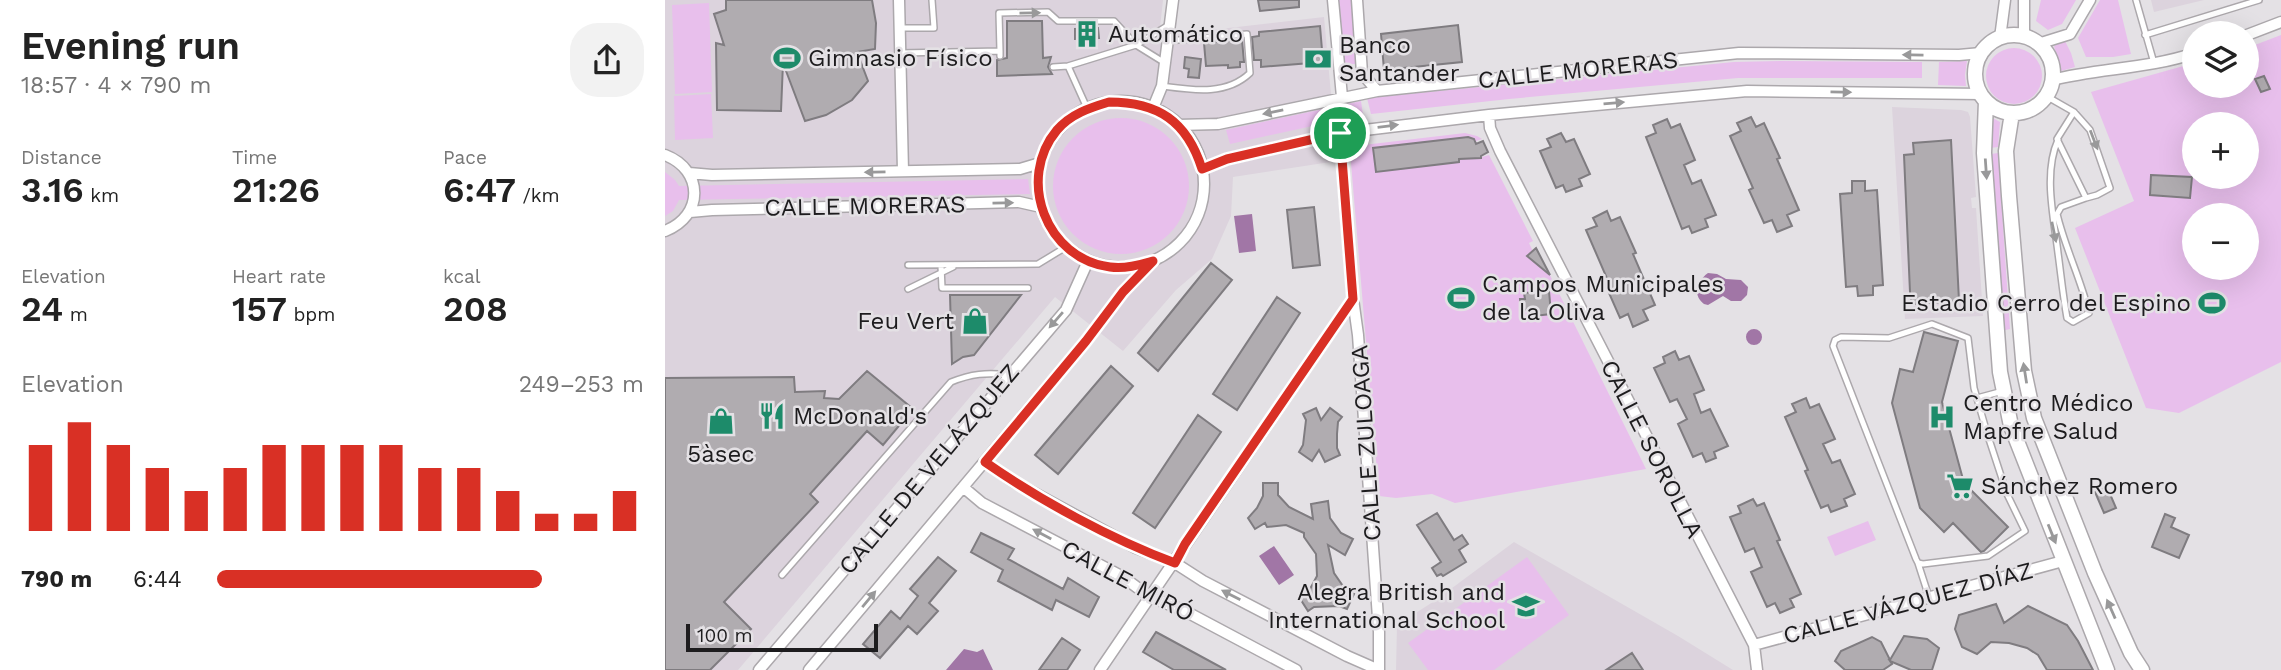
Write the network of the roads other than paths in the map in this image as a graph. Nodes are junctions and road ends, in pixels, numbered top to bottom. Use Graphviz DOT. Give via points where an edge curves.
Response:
graph roads {
  1 [pos="899,0"];
  2 [pos="932,0"];
  3 [pos="1173,0"];
  4 [pos="1333,0"];
  5 [pos="1357,0"];
  6 [pos="2005,0"];
  7 [pos="2024,0"];
  8 [pos="2090,0"];
  9 [pos="2136,0"];
  10 [pos="2259,0"];
  11 [pos="2281,22"];
  12 [pos="1170,25"];
  13 [pos="900,28"];
  14 [pos="2259,30"];
  15 [pos="2145,35"];
  16 [pos="2024,37"];
  17 [pos="2000,38"];
  18 [pos="1167,41"];
  19 [pos="2038,44"];
  20 [pos="1136,46"];
  21 [pos="900,53"];
  22 [pos="1981,53"];
  23 [pos="2182,56"];
  24 [pos="1165,63"];
  25 [pos="2154,64"];
  26 [pos="1069,66"];
  27 [pos="1053,67"];
  28 [pos="2052,80"];
  29 [pos="1162,86"];
  30 [pos="1377,90"];
  31 [pos="2046,96"];
  32 [pos="1342,97"];
  33 [pos="1983,97"];
  34 [pos="1087,108"];
  35 [pos="1153,108"];
  36 [pos="2074,112"];
  37 [pos="2012,113"];
  38 [pos="1489,115"];
  39 [pos="1178,125"];
  40 [pos="1340,133"];
  41 [pos="2058,140"];
  42 [pos="665,155"];
  43 [pos="1040,163"];
  44 [pos="1202,169"];
  45 [pos="903,171"];
  46 [pos="689,173"];
  47 [pos="2086,198"];
  48 [pos="1041,207"];
  49 [pos="690,212"];
  50 [pos="665,231"];
  51 [pos="1066,247"];
  52 [pos="1089,261"];
  53 [pos="1153,261"];
  54 [pos="908,265"];
  55 [pos="955,266"];
  56 [pos="941,267"];
  57 [pos="941,274"];
  58 [pos="1028,288"];
  59 [pos="908,289"];
  60 [pos="1353,299"];
  61 [pos="1008,375"];
  62 [pos="2003,391"];
  63 [pos="1977,398"];
  64 [pos="985,462"];
  65 [pos="963,487"];
  66 [pos="2063,561"];
  67 [pos="1175,563"];
  68 [pos="1918,563"];
  69 [pos="782,575"];
  70 [pos="1150,597"];
  71 [pos="1929,597"];
  72 [pos="1754,645"];
  73 [pos="759,670"];
  74 [pos="809,670"];
  75 [pos="1100,670"];
  76 [pos="1296,670"];
  77 [pos="1379,670"];
  78 [pos="1757,670"];
  79 [pos="2107,670"];
  80 [pos="2142,670"];
  1 -- 13 [label="street"];
  2 -- 13 [label="lane" via="934,28"];
  3 -- 12 [label="street"];
  4 -- 32 [label="street"];
  5 -- 30 [label="street" via="1362,73"];
  6 -- 17 [label="street"];
  7 -- 16 [label="street"];
  8 -- 19 [label="street" via="2070,34"];
  9 -- 15 [label="lane"];
  10 -- 15 [label="lane"];
  11 -- 14 [label="street"];
  12 -- 18 [label="street"];
  12 -- 20 [label="lane"];
  13 -- 21 [label="street"];
  15 -- 25 [label="lane"];
  16 -- 17 [label="street"];
  16 -- 19 [label="street"];
  17 -- 22 [label="street"];
  18 -- 24 [label="street"];
  18 -- 29 [label="lane" via="1247,34 1250,73 1239,84 1201,91"];
  19 -- 28 [label="street" via="2050,60"];
  21 -- 20 [label="lane, one-way" via="1000,54 999,13 1048,12 1058,21 1114,21"];
  20 -- 24 [label="lane"];
  20 -- 26 [label="lane"];
  21 -- 45 [label="street"];
  22 -- 30 [label="street, CALLE MORERAS, one-way" via="1739,54"];
  22 -- 33 [label="street" via="1975,74"];
  23 -- 25 [label="street"];
  24 -- 29 [label="street"];
  25 -- 28 [label="street"];
  26 -- 27 [label="lane"];
  26 -- 34 [label="lane"];
  28 -- 31 [label="street"];
  29 -- 35 [label="street"];
  30 -- 32 [label="street, CALLE MORERAS"];
  31 -- 36 [label="lane"];
  31 -- 37 [label="street" via="2031,109"];
  32 -- 39 [label="street, CALLE MORERAS, one-way" via="1218,124"];
  33 -- 37 [label="street"];
  38 -- 33 [label="street, CALLE MORERAS, one-way" via="1747,91"];
  33 -- 62 [label="street, one-way"];
  34 -- 35 [label="street" via="1131,102"];
  34 -- 43 [label="street" via="1057,130"];
  35 -- 39 [label="street"];
  36 -- 41 [label="lane"];
  36 -- 47 [label="lane, one-way" via="2090,130 2110,188"];
  80 -- 37 [label="street, one-way" via="2095,573 2034,418 2024,371 2008,196 2006,151"];
  40 -- 38 [label="street, CALLE MORERAS, one-way"];
  38 -- 72 [label="street, CALLE SOROLLA" via="1500,151"];
  39 -- 44 [label="street"];
  40 -- 44 [label="street, CALLE MORERAS"];
  40 -- 60 [label="street, CALLE ZULOAGA"];
  41 -- 47 [label="lane"];
  41 -- 47 [label="lane, one-way" via="2053,151 2051,218 2067,318 2073,322 2089,313 2057,214 2061,207"];
  42 -- 46 [label="street"];
  43 -- 45 [label="street, CALLE MORERAS" via="1020,169"];
  43 -- 48 [label="street"];
  44 -- 53 [label="street" via="1199,213 1172,250"];
  45 -- 46 [label="street, CALLE MORERAS, one-way"];
  46 -- 49 [label="street" via="694,186"];
  49 -- 48 [label="street, CALLE MORERAS, one-way" via="1019,202"];
  48 -- 51 [label="street"];
  49 -- 50 [label="street"];
  51 -- 52 [label="street"];
  51 -- 55 [label="lane" via="1038,264"];
  52 -- 53 [label="street" via="1109,267"];
  52 -- 61 [label="street, CALLE DE VELÁZQUEZ, one-way" via="1066,310"];
  53 -- 64 [label="street, CALLE DE VELÁZQUEZ"];
  54 -- 56 [label="lane"];
  55 -- 56 [label="lane"];
  55 -- 57 [label="lane"];
  56 -- 57 [label="lane"];
  57 -- 58 [label="lane" via="941,288"];
  57 -- 59 [label="lane"];
  60 -- 67 [label="street"];
  60 -- 77 [label="street, CALLE ZULOAGA"];
  61 -- 69 [label="lane" via="970,374 951,382"];
  61 -- 73 [label="street, CALLE DE VELÁZQUEZ"];
  62 -- 63 [label="lane"];
  62 -- 66 [label="street, one-way" via="2023,462"];
  63 -- 68 [label="lane" via="2007,494 2025,531 1988,556"];
  63 -- 68 [label="lane" via="1965,336 1932,324 1889,338 1835,340 1833,346"];
  64 -- 65 [label="street, CALLE DE VELÁZQUEZ"];
  64 -- 67 [label="street, CALLE MIRÓ" via="1136,548"];
  70 -- 65 [label="street, CALLE MIRÓ, one-way" via="1123,577 982,503"];
  74 -- 65 [label="street, CALLE DE VELÁZQUEZ, one-way"];
  66 -- 71 [label="street, CALLE VÁZQUEZ DÍAZ"];
  66 -- 79 [label="street"];
  67 -- 70 [label="street"];
  77 -- 67 [label="street, CALLE MIRÓ, one-way"];
  68 -- 71 [label="lane"];
  70 -- 75 [label="street"];
  70 -- 76 [label="street, CALLE MIRÓ"];
  71 -- 72 [label="street, CALLE VÁZQUEZ DÍAZ"];
  72 -- 78 [label="street, CALLE SOROLLA"];
}
